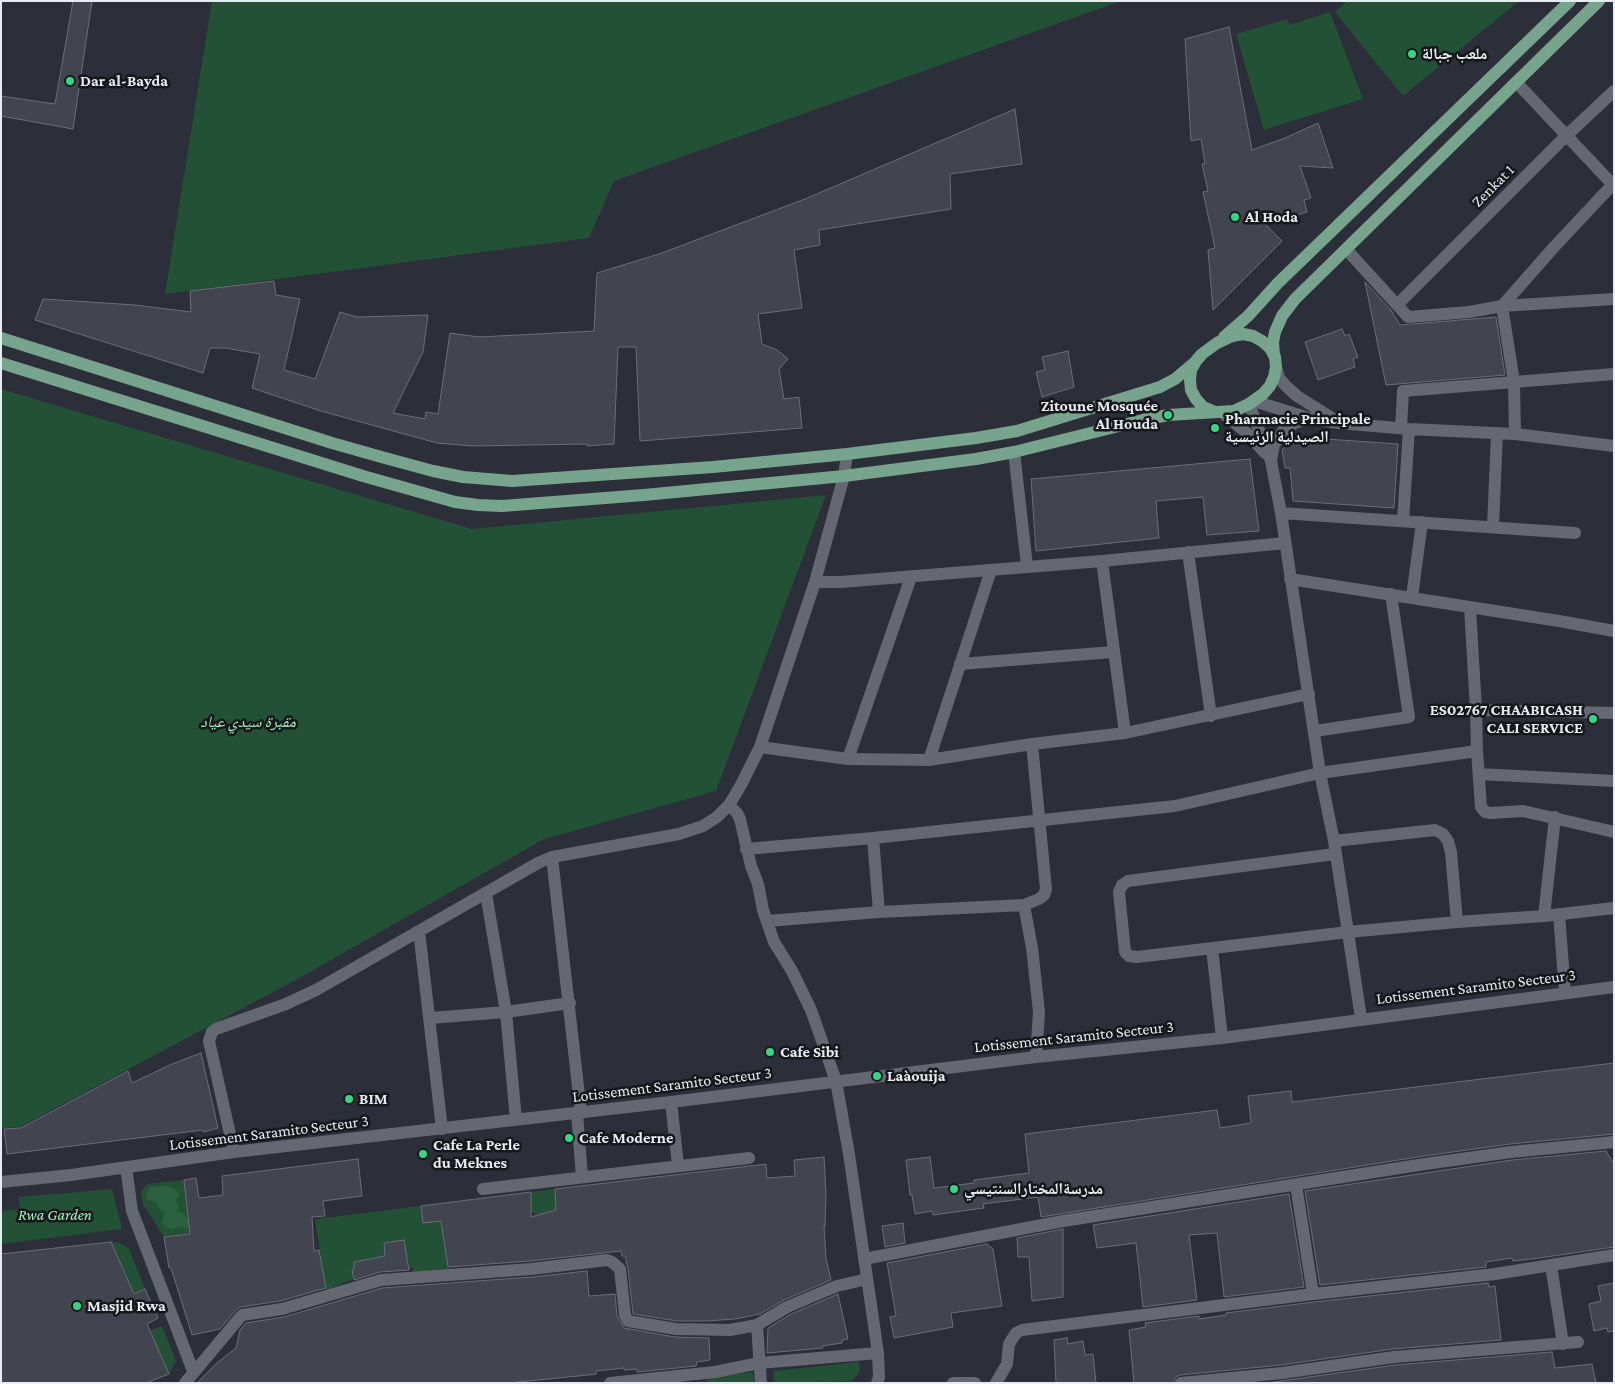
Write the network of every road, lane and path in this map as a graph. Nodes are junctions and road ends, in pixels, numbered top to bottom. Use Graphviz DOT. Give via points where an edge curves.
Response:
graph roads {
  1 [pos="1570,1"];
  2 [pos="1599,1"];
  3 [pos="1516,82"];
  4 [pos="1614,91"];
  5 [pos="1566,136"];
  6 [pos="1613,184"];
  7 [pos="1346,249"];
  8 [pos="1614,299"];
  9 [pos="1397,305"];
  10 [pos="1502,306"];
  11 [pos="1,338"];
  12 [pos="1217,343"];
  13 [pos="1196,361"];
  14 [pos="1275,362"];
  15 [pos="1,363"];
  16 [pos="1614,374"];
  17 [pos="1514,382"];
  18 [pos="1252,402"];
  19 [pos="1218,412"];
  20 [pos="1312,419"];
  21 [pos="1339,423"];
  22 [pos="1405,428"];
  23 [pos="1497,433"];
  24 [pos="1514,434"];
  25 [pos="332,443"];
  26 [pos="1614,446"];
  27 [pos="1014,452"];
  28 [pos="847,454"];
  29 [pos="1271,461"];
  30 [pos="325,464"];
  31 [pos="643,472"];
  32 [pos="844,476"];
  33 [pos="644,495"];
  34 [pos="1281,512"];
  35 [pos="1403,521"];
  36 [pos="1422,522"];
  37 [pos="1493,527"];
  38 [pos="1574,533"];
  39 [pos="1285,543"];
  40 [pos="1188,552"];
  41 [pos="1102,561"];
  42 [pos="1027,566"];
  43 [pos="991,570"];
  44 [pos="911,577"];
  45 [pos="1290,578"];
  46 [pos="815,582"];
  47 [pos="1391,594"];
  48 [pos="1412,597"];
  49 [pos="1470,607"];
  50 [pos="1614,631"];
  51 [pos="1113,652"];
  52 [pos="960,664"];
  53 [pos="1309,694"];
  54 [pos="1476,710"];
  55 [pos="1614,713"];
  56 [pos="1211,716"];
  57 [pos="1315,731"];
  58 [pos="1125,733"];
  59 [pos="1032,744"];
  60 [pos="760,747"];
  61 [pos="1477,751"];
  62 [pos="848,759"];
  63 [pos="929,760"];
  64 [pos="1320,773"];
  65 [pos="1479,774"];
  66 [pos="1614,781"];
  67 [pos="728,805"];
  68 [pos="1555,817"];
  69 [pos="1040,821"];
  70 [pos="1614,832"];
  71 [pos="873,838"];
  72 [pos="1334,841"];
  73 [pos="746,849"];
  74 [pos="1335,854"];
  75 [pos="552,857"];
  76 [pos="486,893"];
  77 [pos="1024,906"];
  78 [pos="1614,908"];
  79 [pos="879,912"];
  80 [pos="1559,914"];
  81 [pos="1544,916"];
  82 [pos="767,922"];
  83 [pos="1457,922"];
  84 [pos="419,931"];
  85 [pos="1348,932"];
  86 [pos="1212,948"];
  87 [pos="1614,986"];
  88 [pos="1565,992"];
  89 [pos="570,1003"];
  90 [pos="506,1012"];
  91 [pos="430,1018"];
  92 [pos="1361,1018"];
  93 [pos="1222,1038"];
  94 [pos="1036,1057"];
  95 [pos="836,1081"];
  96 [pos="671,1102"];
  97 [pos="579,1113"];
  98 [pos="516,1120"];
  99 [pos="442,1129"];
  100 [pos="1614,1142"];
  101 [pos="234,1152"];
  102 [pos="749,1158"];
  103 [pos="678,1165"];
  104 [pos="126,1168"];
  105 [pos="582,1177"];
  106 [pos="1,1182"];
  107 [pos="1296,1185"];
  108 [pos="483,1189"];
  109 [pos="1614,1254"];
  110 [pos="864,1259"];
  111 [pos="1551,1265"];
  112 [pos="867,1279"];
  113 [pos="1313,1294"];
  114 [pos="757,1325"];
  115 [pos="1578,1342"];
  116 [pos="1563,1344"];
  117 [pos="878,1352"];
  118 [pos="759,1363"];
  119 [pos="193,1371"];
  120 [pos="184,1383"];
  121 [pos="610,1383"];
  122 [pos="761,1383"];
  123 [pos="877,1383"];
  124 [pos="952,1383"];
  125 [pos="975,1383"];
  126 [pos="996,1383"];
  127 [pos="1181,1383"];
  1 -- 12 [label="main road"];
  2 -- 3 [label="main road"];
  3 -- 5 [label="street"];
  3 -- 7 [label="main road"];
  4 -- 5 [label="street, Zenkat 1"];
  5 -- 6 [label="street"];
  5 -- 9 [label="street, Zenkat 1"];
  6 -- 10 [label="street"];
  7 -- 9 [label="street"];
  7 -- 14 [label="main road" via="1282,316 1274,337"];
  8 -- 10 [label="street"];
  9 -- 10 [label="street" via="1408,317"];
  10 -- 17 [label="street"];
  11 -- 25 [label="main road"];
  12 -- 13 [label="main road"];
  12 -- 14 [label="main road" via="1232,336 1253,336 1270,348"];
  13 -- 19 [label="main road" via="1191,370 1191,390 1203,407"];
  13 -- 28 [label="main road" via="1160,387 1017,431"];
  14 -- 18 [label="main road" via="1270,386"];
  14 -- 21 [label="street" via="1279,378 1296,396"];
  15 -- 30 [label="main road"];
  16 -- 17 [label="street"];
  17 -- 22 [label="street" via="1403,391"];
  17 -- 24 [label="street"];
  18 -- 19 [label="main road" via="1234,411"];
  18 -- 20 [label="street"];
  18 -- 29 [label="street"];
  19 -- 27 [label="main road" via="1168,415"];
  19 -- 29 [label="street" via="1249,435"];
  20 -- 21 [label="street"];
  20 -- 29 [label="street" via="1296,422 1283,431 1274,445"];
  21 -- 22 [label="street"];
  22 -- 23 [label="street"];
  22 -- 35 [label="street"];
  23 -- 24 [label="street"];
  23 -- 37 [label="street"];
  24 -- 26 [label="street"];
  25 -- 30 [label="main road"];
  25 -- 31 [label="main road" via="464,477 512,481"];
  27 -- 32 [label="main road"];
  27 -- 42 [label="street"];
  28 -- 31 [label="main road"];
  28 -- 32 [label="street"];
  29 -- 34 [label="street"];
  30 -- 33 [label="main road" via="455,502 478,505"];
  31 -- 33 [label="main road"];
  32 -- 33 [label="main road"];
  32 -- 46 [label="street"];
  34 -- 35 [label="street"];
  34 -- 39 [label="street"];
  35 -- 36 [label="street"];
  36 -- 37 [label="street"];
  36 -- 48 [label="street"];
  37 -- 38 [label="street"];
  39 -- 40 [label="street"];
  39 -- 45 [label="street"];
  40 -- 41 [label="street"];
  40 -- 56 [label="street"];
  41 -- 42 [label="street"];
  41 -- 51 [label="street"];
  42 -- 43 [label="street"];
  43 -- 44 [label="street"];
  43 -- 52 [label="street"];
  44 -- 46 [label="street"];
  44 -- 62 [label="street"];
  45 -- 47 [label="street"];
  45 -- 53 [label="street"];
  46 -- 60 [label="street"];
  47 -- 48 [label="street"];
  47 -- 57 [label="street" via="1409,717"];
  48 -- 49 [label="street"];
  49 -- 50 [label="street"];
  49 -- 54 [label="street"];
  51 -- 52 [label="street"];
  51 -- 58 [label="street"];
  52 -- 63 [label="street"];
  53 -- 56 [label="street"];
  53 -- 57 [label="street"];
  54 -- 55 [label="street"];
  54 -- 61 [label="street"];
  56 -- 58 [label="street"];
  57 -- 64 [label="street"];
  58 -- 59 [label="street"];
  59 -- 63 [label="street"];
  59 -- 69 [label="street"];
  60 -- 62 [label="street"];
  60 -- 67 [label="street"];
  61 -- 64 [label="street"];
  61 -- 65 [label="street"];
  62 -- 63 [label="street"];
  64 -- 69 [label="street" via="1176,806"];
  64 -- 72 [label="street"];
  65 -- 66 [label="street"];
  65 -- 68 [label="street" via="1481,807 1485,812 1523,811"];
  67 -- 73 [label="street" via="740,818"];
  67 -- 75 [label="street" via="703,826 678,834"];
  68 -- 70 [label="street"];
  68 -- 81 [label="street"];
  69 -- 71 [label="street"];
  69 -- 77 [label="street" via="1046,889 1039,899"];
  71 -- 73 [label="street"];
  71 -- 79 [label="street"];
  72 -- 74 [label="street"];
  72 -- 83 [label="street" via="1435,830 1443,834 1451,852"];
  73 -- 82 [label="street"];
  74 -- 85 [label="street"];
  74 -- 86 [label="street" via="1128,881 1122,885 1119,892 1124,952 1129,956"];
  75 -- 76 [label="street"];
  75 -- 89 [label="street"];
  76 -- 84 [label="street"];
  76 -- 90 [label="street"];
  77 -- 79 [label="street"];
  77 -- 94 [label="street" via="1039,1012"];
  78 -- 80 [label="street"];
  79 -- 82 [label="street"];
  80 -- 81 [label="street"];
  80 -- 88 [label="street"];
  81 -- 83 [label="street"];
  82 -- 95 [label="street" via="774,942 811,1010"];
  83 -- 85 [label="street"];
  84 -- 91 [label="street"];
  84 -- 101 [label="street" via="316,990 212,1032 209,1041"];
  85 -- 86 [label="street"];
  85 -- 92 [label="street"];
  86 -- 93 [label="street"];
  87 -- 88 [label="street, Lotissement Saramito Secteur 3"];
  88 -- 92 [label="street, Lotissement Saramito Secteur 3"];
  89 -- 90 [label="street"];
  89 -- 97 [label="street"];
  90 -- 91 [label="street"];
  90 -- 98 [label="street"];
  91 -- 99 [label="street"];
  92 -- 93 [label="street, Lotissement Saramito Secteur 3"];
  93 -- 94 [label="street, Lotissement Saramito Secteur 3"];
  94 -- 95 [label="street, Lotissement Saramito Secteur 3"];
  95 -- 96 [label="street, Lotissement Saramito Secteur 3"];
  95 -- 110 [label="street"];
  96 -- 97 [label="street, Lotissement Saramito Secteur 3"];
  96 -- 103 [label="street"];
  97 -- 98 [label="street, Lotissement Saramito Secteur 3"];
  97 -- 105 [label="street"];
  98 -- 99 [label="street, Lotissement Saramito Secteur 3"];
  99 -- 101 [label="street, Lotissement Saramito Secteur 3"];
  100 -- 107 [label="street" via="1511,1152"];
  101 -- 104 [label="street, Lotissement Saramito Secteur 3"];
  102 -- 103 [label="street"];
  103 -- 105 [label="street"];
  104 -- 106 [label="street, Lotissement Saramito Secteur 3"];
  104 -- 119 [label="street" via="132,1211"];
  105 -- 108 [label="street"];
  107 -- 110 [label="street" via="1063,1221"];
  107 -- 113 [label="street"];
  109 -- 111 [label="street"];
  110 -- 112 [label="street"];
  111 -- 113 [label="street"];
  111 -- 116 [label="street"];
  112 -- 114 [label="street" via="820,1293"];
  112 -- 117 [label="street"];
  113 -- 126 [label="street" via="1022,1330 1009,1344 1007,1364"];
  114 -- 118 [label="street"];
  114 -- 119 [label="street" via="730,1330 676,1329 628,1321 624,1316 620,1269 612,1262 602,1260 531,1269 381,1280 282,1309 242,1315"];
  115 -- 116 [label="street"];
  116 -- 127 [label="street" via="1394,1357"];
  117 -- 118 [label="street"];
  117 -- 123 [label="street"];
  118 -- 121 [label="street" via="715,1372"];
  118 -- 122 [label="street"];
  119 -- 120 [label="street"];
  124 -- 125 [label="street"];
}
